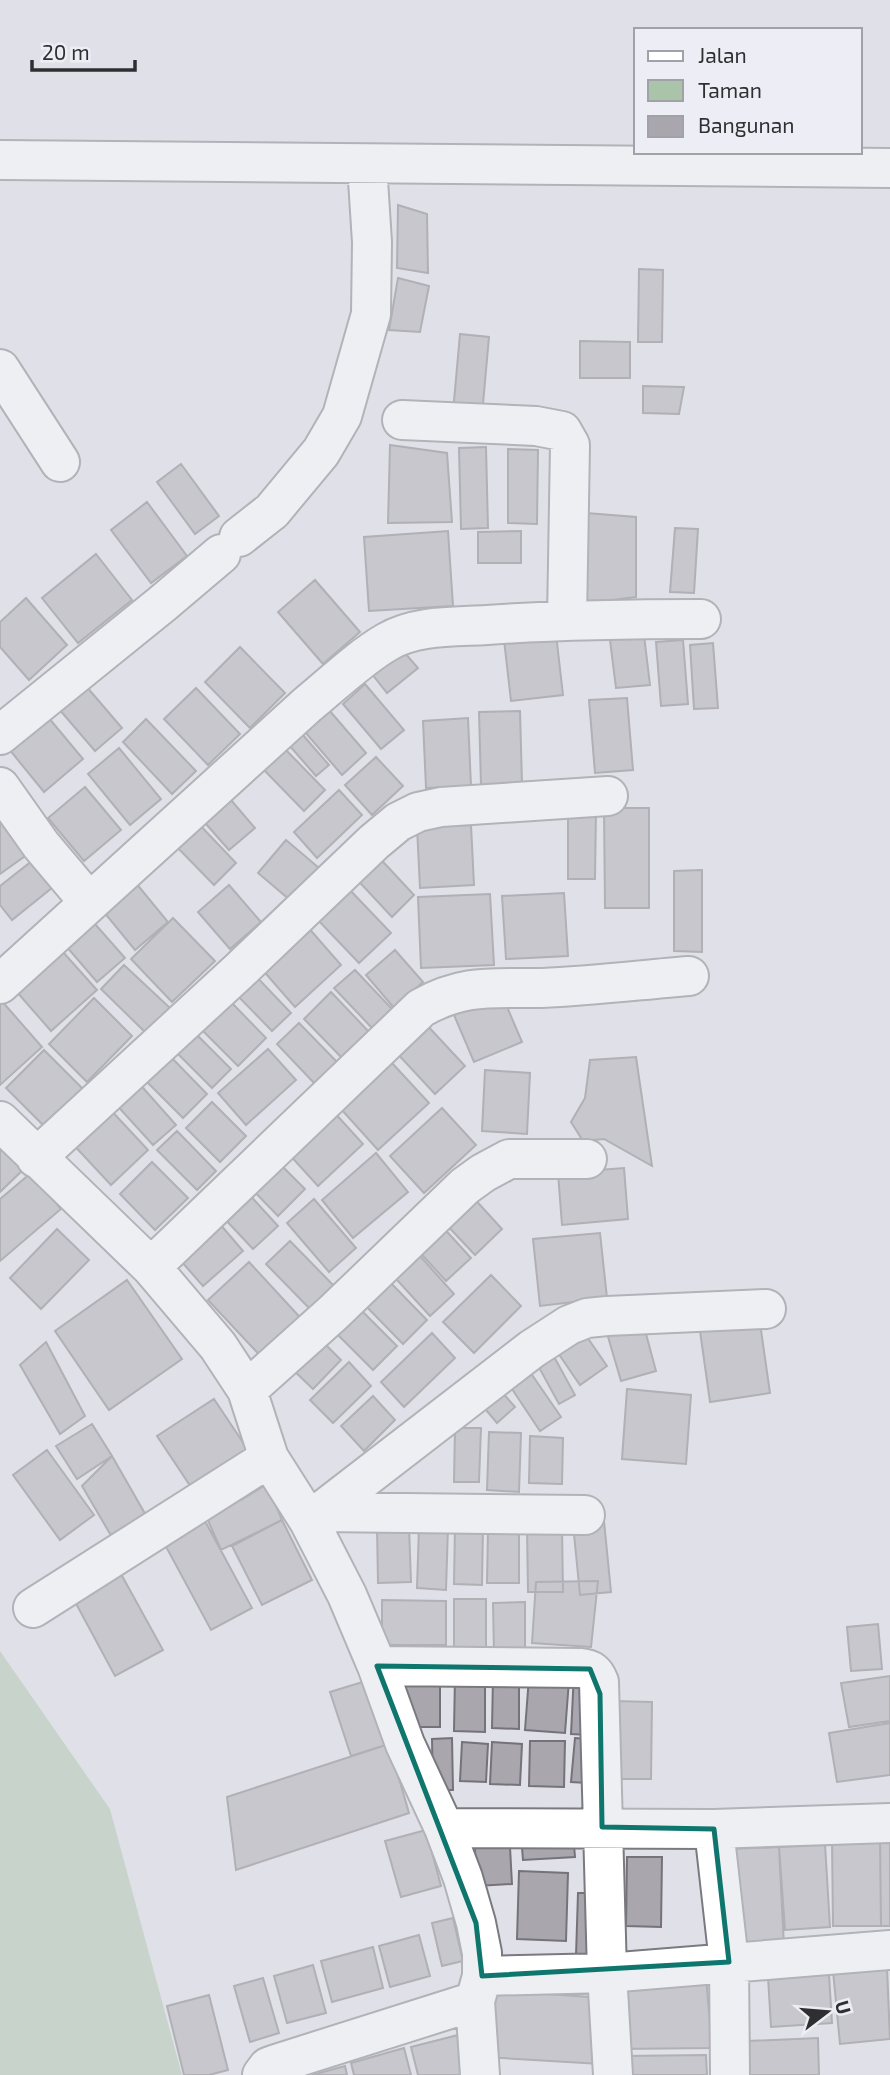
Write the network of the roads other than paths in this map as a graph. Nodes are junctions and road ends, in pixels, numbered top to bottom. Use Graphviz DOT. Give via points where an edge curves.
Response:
graph roads {
  1 [pos="0,160"];
  2 [pos="367,165"];
  3 [pos="890,168"];
  4 [pos="0,369"];
  5 [pos="402,420"];
  6 [pos="60,462"];
  7 [pos="701,619"];
  8 [pos="567,620"];
  9 [pos="0,735"];
  10 [pos="0,787"];
  11 [pos="608,796"];
  12 [pos="89,902"];
  13 [pos="689,976"];
  14 [pos="0,984"];
  15 [pos="0,1121"];
  16 [pos="36,1158"];
  17 [pos="587,1158"];
  18 [pos="150,1267"];
  19 [pos="766,1309"];
  20 [pos="247,1390"];
  21 [pos="269,1458"];
  22 [pos="585,1515"];
  23 [pos="315,1516"];
  24 [pos="33,1608"];
  25 [pos="377,1666"];
  26 [pos="890,1823"];
  27 [pos="602,1827"];
  28 [pos="444,1828"];
  29 [pos="714,1829"];
  30 [pos="890,1950"];
  31 [pos="729,1962"];
  32 [pos="607,1973"];
  33 [pos="479,1989"];
  34 [pos="262,2075"];
  35 [pos="480,2075"];
  36 [pos="612,2075"];
  37 [pos="730,2075"];
  1 -- 2 [label="street"];
  2 -- 3 [label="street"];
  2 -- 9 [label="street" via="371,314 342,415 321,452 272,511"];
  4 -- 6 [label="street"];
  5 -- 8 [label="street" via="562,431 570,445"];
  7 -- 8 [label="street"];
  8 -- 12 [label="street" via="436,628 388,641 307,705"];
  10 -- 12 [label="street"];
  11 -- 16 [label="street" via="441,807 418,811 398,822"];
  12 -- 14 [label="street"];
  13 -- 18 [label="street" via="542,988 489,987 443,995 421,1008"];
  15 -- 16 [label="street"];
  16 -- 18 [label="street"];
  17 -- 20 [label="street" via="509,1159 483,1173"];
  18 -- 20 [label="street" via="218,1346"];
  19 -- 23 [label="street" via="607,1316 569,1325 488,1381"];
  20 -- 21 [label="street"];
  21 -- 23 [label="street"];
  21 -- 24 [label="street"];
  22 -- 23 [label="street"];
  23 -- 25 [label="street"];
  25 -- 27 [label="street" via="590,1669 596,1674 600,1694"];
  25 -- 28 [label="street" via="405,1744"];
  26 -- 29 [label="street"];
  27 -- 28 [label="street"];
  27 -- 29 [label="street"];
  27 -- 32 [label="street"];
  28 -- 33 [label="street" via="476,1923 482,1953"];
  29 -- 31 [label="street"];
  30 -- 31 [label="street"];
  31 -- 32 [label="street"];
  31 -- 37 [label="street"];
  32 -- 33 [label="street"];
  32 -- 36 [label="street"];
  33 -- 34 [label="street" via="268,2067"];
  33 -- 35 [label="street"];
}
